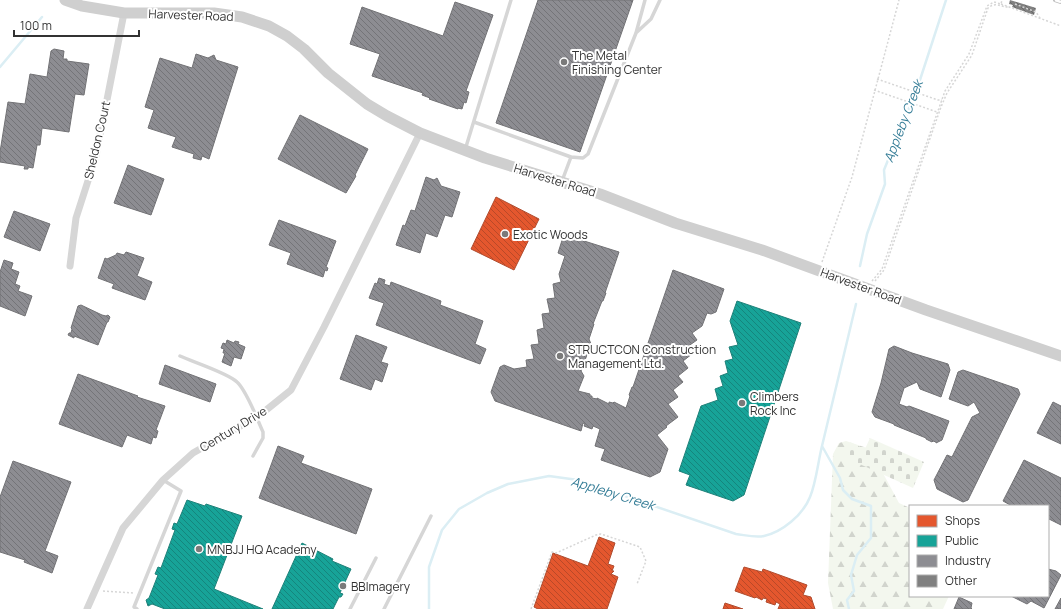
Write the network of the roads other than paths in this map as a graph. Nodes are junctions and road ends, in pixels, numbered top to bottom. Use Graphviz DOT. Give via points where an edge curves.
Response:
graph roads {
  1 [pos="65,0"];
  2 [pos="511,0"];
  3 [pos="646,0"];
  4 [pos="660,0"];
  5 [pos="124,13"];
  6 [pos="636,33"];
  7 [pos="474,122"];
  8 [pos="420,133"];
  9 [pos="465,151"];
  10 [pos="571,157"];
  11 [pos="562,182"];
  12 [pos="70,266"];
  13 [pos="180,356"];
  14 [pos="1061,356"];
  15 [pos="256,417"];
  16 [pos="253,456"];
  17 [pos="163,480"];
  18 [pos="431,516"];
  19 [pos="376,558"];
  20 [pos="87,609"];
  21 [pos="138,609"];
  22 [pos="350,609"];
  23 [pos="384,609"];
  1 -- 5 [label="main road, Harvester Road" via="82,6"];
  2 -- 7 [label="lane"];
  3 -- 6 [label="lane"];
  4 -- 6 [label="lane" via="651,19"];
  5 -- 8 [label="main road, Harvester Road" via="214,14 242,17 269,26 304,49 328,73 367,104"];
  5 -- 12 [label="street, Sheldon Court" via="96,156 76,218"];
  6 -- 10 [label="lane" via="588,154 583,158"];
  7 -- 9 [label="lane"];
  7 -- 10 [label="lane"];
  8 -- 9 [label="main road, Harvester Road"];
  8 -- 15 [label="street, Century Drive" via="291,390"];
  9 -- 11 [label="main road, Harvester Road"];
  10 -- 11 [label="lane"];
  11 -- 14 [label="main road, Harvester Road"];
  13 -- 15 [label="lane" via="237,382"];
  15 -- 16 [label="lane" via="263,438"];
  15 -- 17 [label="street, Century Drive" via="193,453"];
  17 -- 20 [label="street, Century Drive" via="123,528"];
  17 -- 21 [label="lane" via="181,491 134,607"];
  18 -- 23 [label="lane"];
  19 -- 22 [label="lane"];
}
